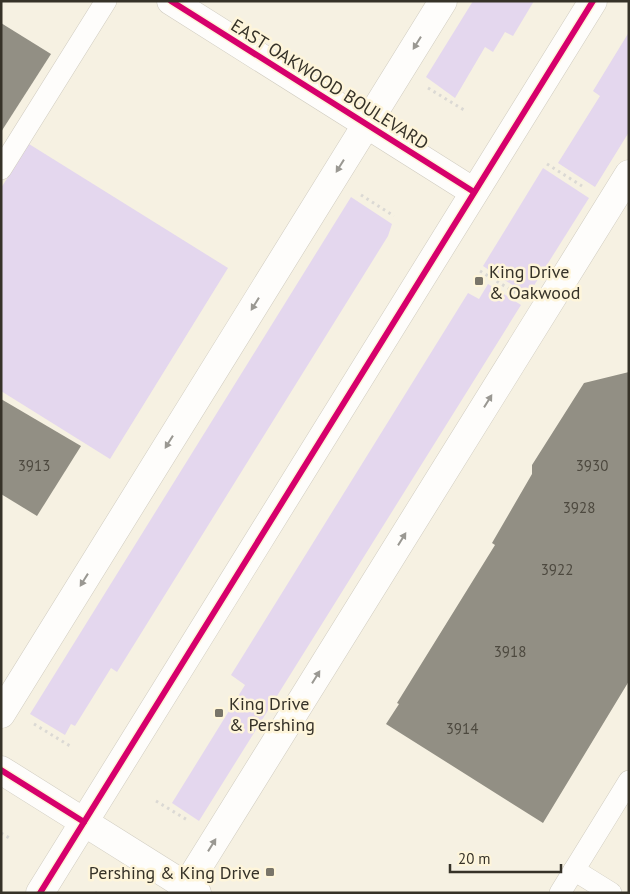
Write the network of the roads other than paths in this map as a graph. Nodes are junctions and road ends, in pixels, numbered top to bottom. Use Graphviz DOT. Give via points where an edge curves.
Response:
graph roads {
  1 [pos="106,1"];
  2 [pos="171,1"];
  3 [pos="443,1"];
  4 [pos="593,1"];
  5 [pos="366,125"];
  6 [pos="1,169"];
  7 [pos="629,174"];
  8 [pos="474,192"];
  9 [pos="1,714"];
  10 [pos="1,770"];
  11 [pos="629,781"];
  12 [pos="84,822"];
  13 [pos="574,870"];
  14 [pos="188,890"];
  15 [pos="40,893"];
  16 [pos="560,893"];
  17 [pos="611,893"];
  1 -- 6 [label="lane"];
  2 -- 5 [label="street, EAST OAKWOOD BOULEVARD"];
  3 -- 5 [label="street, one-way"];
  4 -- 8 [label="street"];
  5 -- 8 [label="street, EAST OAKWOOD BOULEVARD"];
  5 -- 9 [label="street, one-way"];
  14 -- 7 [label="street, one-way"];
  8 -- 12 [label="street"];
  10 -- 12 [label="street"];
  11 -- 13 [label="lane"];
  12 -- 14 [label="street"];
  12 -- 15 [label="street"];
  13 -- 16 [label="lane"];
  13 -- 17 [label="lane"];
}
